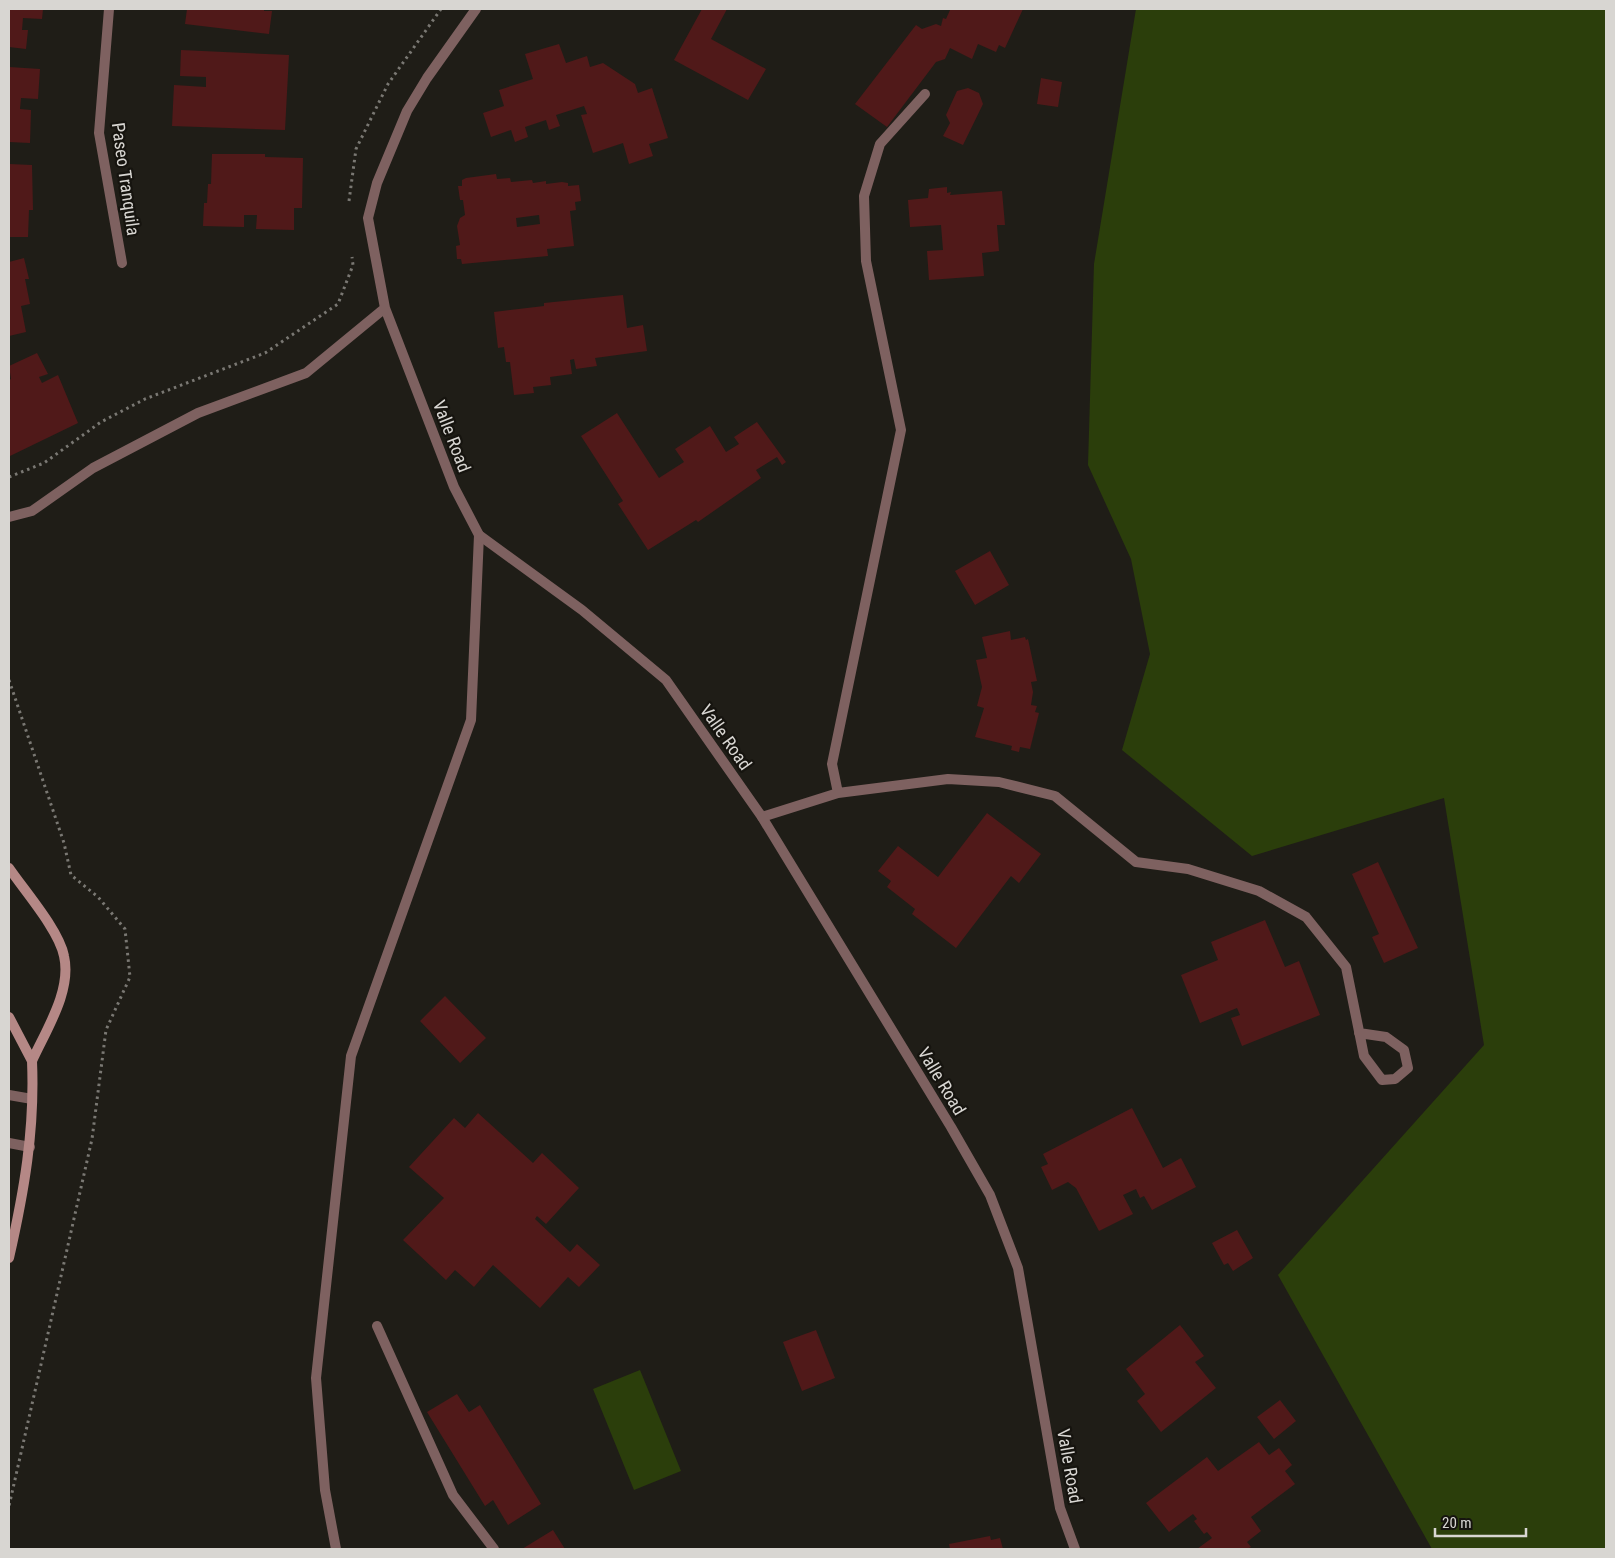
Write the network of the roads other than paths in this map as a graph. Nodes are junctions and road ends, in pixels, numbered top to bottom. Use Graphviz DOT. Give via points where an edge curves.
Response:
graph roads {
  1 [pos="109,9"];
  2 [pos="476,9"];
  3 [pos="925,94"];
  4 [pos="122,263"];
  5 [pos="385,308"];
  6 [pos="9,517"];
  7 [pos="479,535"];
  8 [pos="838,793"];
  9 [pos="762,817"];
  10 [pos="9,868"];
  11 [pos="9,1017"];
  12 [pos="1359,1033"];
  13 [pos="32,1061"];
  14 [pos="9,1095"];
  15 [pos="32,1099"];
  16 [pos="9,1143"];
  17 [pos="30,1147"];
  18 [pos="9,1258"];
  19 [pos="377,1326"];
  20 [pos="336,1549"];
  21 [pos="494,1549"];
  22 [pos="1074,1549"];
  1 -- 4 [label="street, Paseo Tranquila" via="99,133"];
  2 -- 5 [label="street, Valle Road" via="407,111 377,183 368,218"];
  3 -- 8 [label="street" via="880,144 864,196 866,261 901,430 832,764"];
  5 -- 6 [label="street" via="306,373 198,413 93,468 32,511"];
  5 -- 7 [label="street, Valle Road" via="454,487"];
  7 -- 9 [label="street, Valle Road" via="582,610 666,680"];
  7 -- 20 [label="street" via="472,720 351,1056 316,1378 325,1490"];
  8 -- 9 [label="street"];
  8 -- 12 [label="street" via="948,779 999,782 1055,796 1136,862 1188,868 1259,891 1306,917 1346,968"];
  9 -- 22 [label="street, Valle Road" via="990,1195 1018,1268 1060,1508"];
  10 -- 13 [label="street" via="52,930 64,954 63,989"];
  11 -- 13 [label="street"];
  12 -- 12 [label="street" via="1364,1056 1382,1080 1395,1079 1408,1068 1404,1050 1386,1037"];
  13 -- 15 [label="street"];
  14 -- 15 [label="street"];
  15 -- 17 [label="street"];
  16 -- 17 [label="street"];
  17 -- 18 [label="street"];
  19 -- 21 [label="street" via="453,1494"];
}
